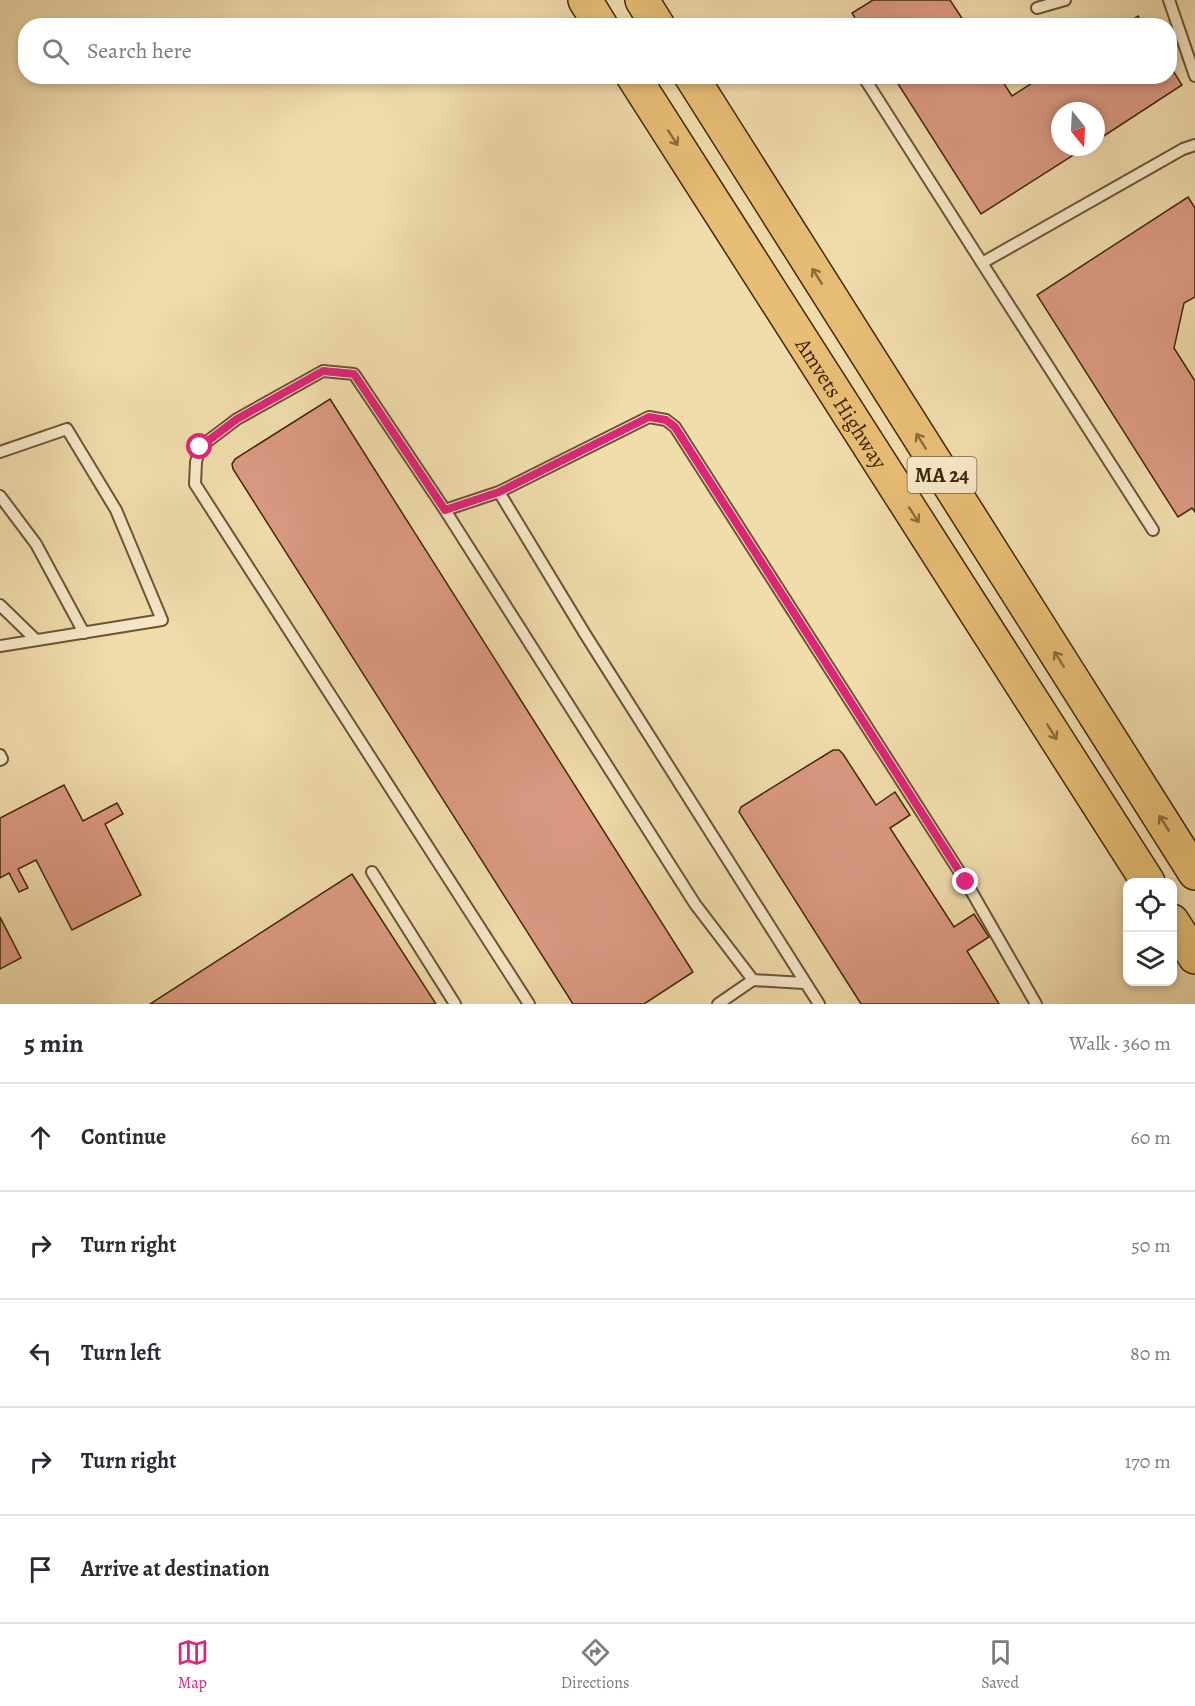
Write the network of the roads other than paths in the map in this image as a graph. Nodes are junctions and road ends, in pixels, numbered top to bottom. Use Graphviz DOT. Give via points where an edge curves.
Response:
graph roads {
  1 [pos="585,0"];
  2 [pos="642,0"];
  3 [pos="1065,0"];
  4 [pos="1169,0"];
  5 [pos="1037,8"];
  6 [pos="596,18"];
  7 [pos="653,18"];
  8 [pos="1175,18"];
  9 [pos="1177,23"];
  10 [pos="1195,76"];
  11 [pos="638,84"];
  12 [pos="696,84"];
  13 [pos="868,84"];
  14 [pos="1195,145"];
  15 [pos="982,262"];
  16 [pos="0,452"];
  17 [pos="499,492"];
  18 [pos="0,496"];
  19 [pos="445,510"];
  20 [pos="1153,530"];
  21 [pos="0,605"];
  22 [pos="84,633"];
  23 [pos="36,640"];
  24 [pos="0,646"];
  25 [pos="0,755"];
  26 [pos="0,760"];
  27 [pos="372,872"];
  28 [pos="1195,873"];
  29 [pos="1145,878"];
  30 [pos="1177,928"];
  31 [pos="1195,957"];
  32 [pos="753,980"];
  33 [pos="804,983"];
  34 [pos="455,1004"];
  35 [pos="529,1004"];
  36 [pos="718,1004"];
  37 [pos="819,1004"];
  38 [pos="1036,1004"];
  1 -- 6 [label="highway"];
  2 -- 7 [label="highway"];
  3 -- 5 [label="lane"];
  4 -- 8 [label="lane"];
  9 -- 10 [label="lane"];
  11 -- 29 [label="highway, Amvets Highway / MA 24, one-way"];
  28 -- 12 [label="highway, Amvets Highway / MA 24, one-way"];
  13 -- 15 [label="lane"];
  14 -- 15 [label="lane"];
  15 -- 20 [label="lane"];
  16 -- 22 [label="lane" via="67,429 116,510 162,620"];
  17 -- 19 [label="lane"];
  17 -- 33 [label="lane"];
  17 -- 38 [label="lane" via="649,417 666,420 675,427 966,882"];
  18 -- 22 [label="lane" via="36,544"];
  19 -- 32 [label="lane" via="695,904"];
  19 -- 35 [label="lane" via="354,374 323,371 237,419 200,447 196,462 195,484"];
  21 -- 23 [label="lane"];
  22 -- 23 [label="lane"];
  23 -- 24 [label="lane"];
  25 -- 26 [label="lane"];
  27 -- 34 [label="lane"];
  30 -- 31 [label="highway"];
  32 -- 33 [label="lane"];
  32 -- 36 [label="lane"];
  33 -- 37 [label="lane"];
}
